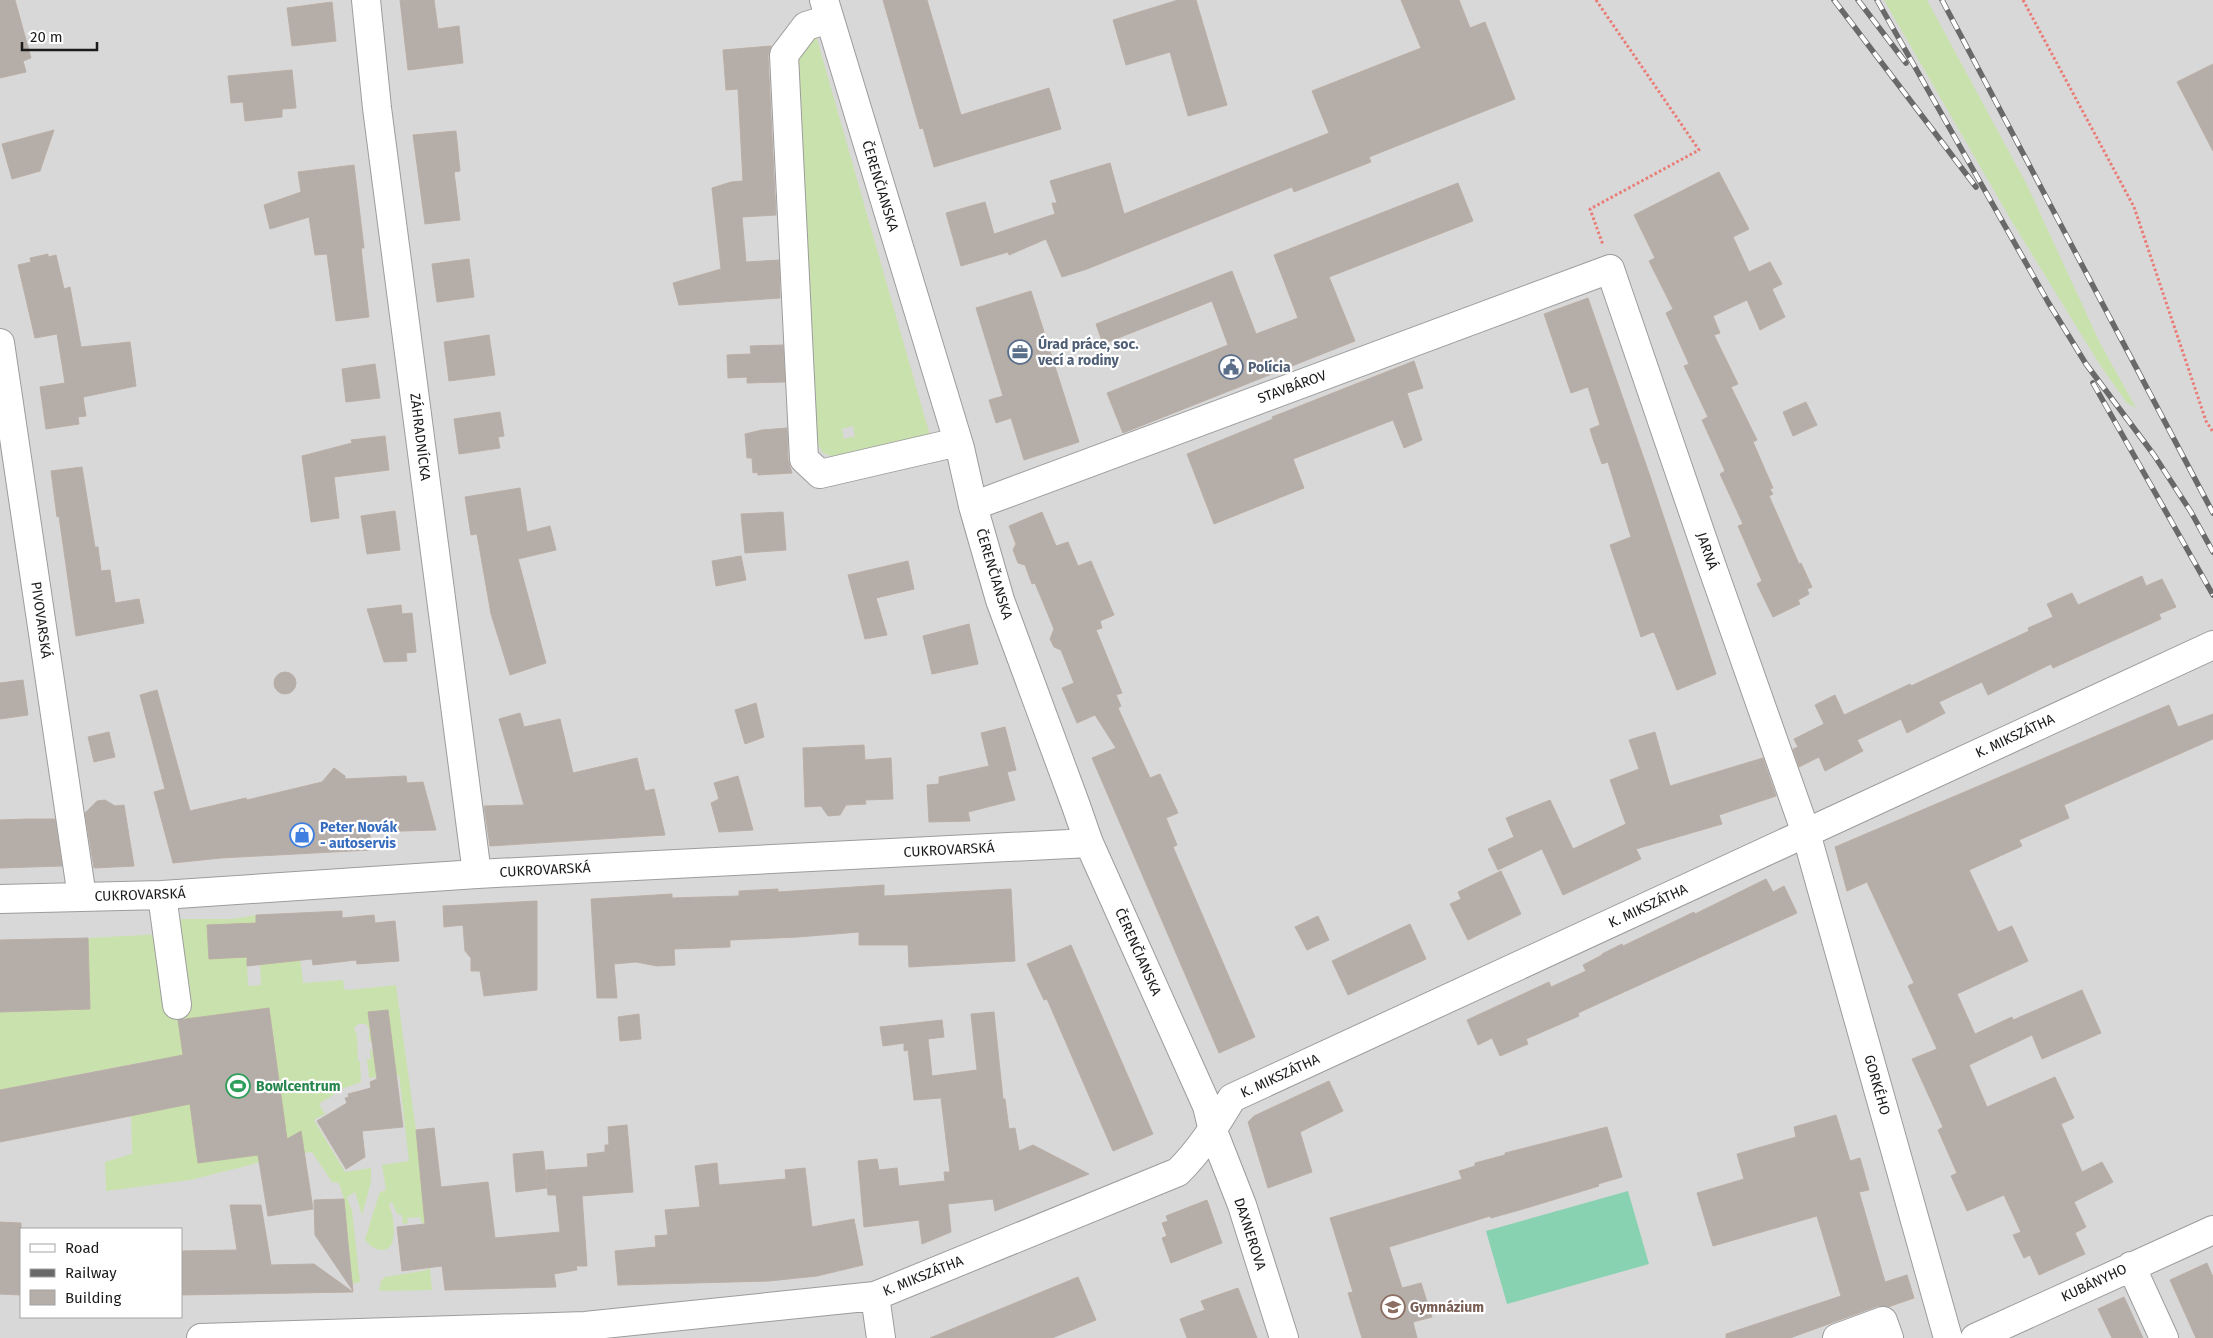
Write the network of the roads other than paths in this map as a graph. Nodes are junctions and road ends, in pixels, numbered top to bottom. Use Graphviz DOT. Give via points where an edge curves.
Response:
graph roads {
  1 [pos="366,0"];
  2 [pos="826,9"];
  3 [pos="1610,269"];
  4 [pos="0,343"];
  5 [pos="958,442"];
  6 [pos="973,506"];
  7 [pos="2213,645"];
  8 [pos="1806,833"];
  9 [pos="1090,843"];
  10 [pos="477,874"];
  11 [pos="162,895"];
  12 [pos="82,897"];
  13 [pos="0,899"];
  14 [pos="177,1005"];
  15 [pos="1213,1131"];
  16 [pos="2213,1230"];
  17 [pos="2131,1266"];
  18 [pos="875,1296"];
  19 [pos="201,1338"];
  20 [pos="881,1338"];
  21 [pos="1284,1338"];
  22 [pos="1837,1338"];
  23 [pos="1889,1338"];
  24 [pos="1948,1338"];
  25 [pos="1975,1338"];
  26 [pos="2164,1338"];
  1 -- 10 [label="street, ZÁHRADNÍCKA"];
  2 -- 5 [label="street, ČERENČIANSKA"];
  2 -- 5 [label="street" via="806,26 784,55 804,459 820,474"];
  3 -- 6 [label="street, STAVBÁROV"];
  3 -- 8 [label="street, JARNÁ"];
  4 -- 12 [label="street, PIVOVARSKÁ"];
  5 -- 6 [label="street, ČERENČIANSKA"];
  6 -- 9 [label="street, ČERENČIANSKA" via="1000,600"];
  7 -- 8 [label="street, K. MIKSZÁTHA"];
  8 -- 15 [label="street, K. MIKSZÁTHA" via="1232,1098"];
  8 -- 24 [label="street, GORKÉHO"];
  9 -- 10 [label="street, CUKROVARSKÁ"];
  9 -- 15 [label="street, ČERENČIANSKA" via="1207,1106"];
  10 -- 11 [label="street, CUKROVARSKÁ"];
  11 -- 12 [label="street, CUKROVARSKÁ"];
  11 -- 14 [label="street"];
  12 -- 13 [label="street, CUKROVARSKÁ"];
  15 -- 18 [label="street, K. MIKSZÁTHA" via="1178,1172"];
  15 -- 21 [label="street, DAXNEROVA" via="1242,1206"];
  16 -- 17 [label="street, KUBÁNYHO"];
  17 -- 25 [label="street, KUBÁNYHO"];
  17 -- 26 [label="street"];
  18 -- 19 [label="street, K. MIKSZÁTHA" via="585,1326"];
  18 -- 20 [label="street"];
  22 -- 23 [label="street" via="1883,1321"];
}
